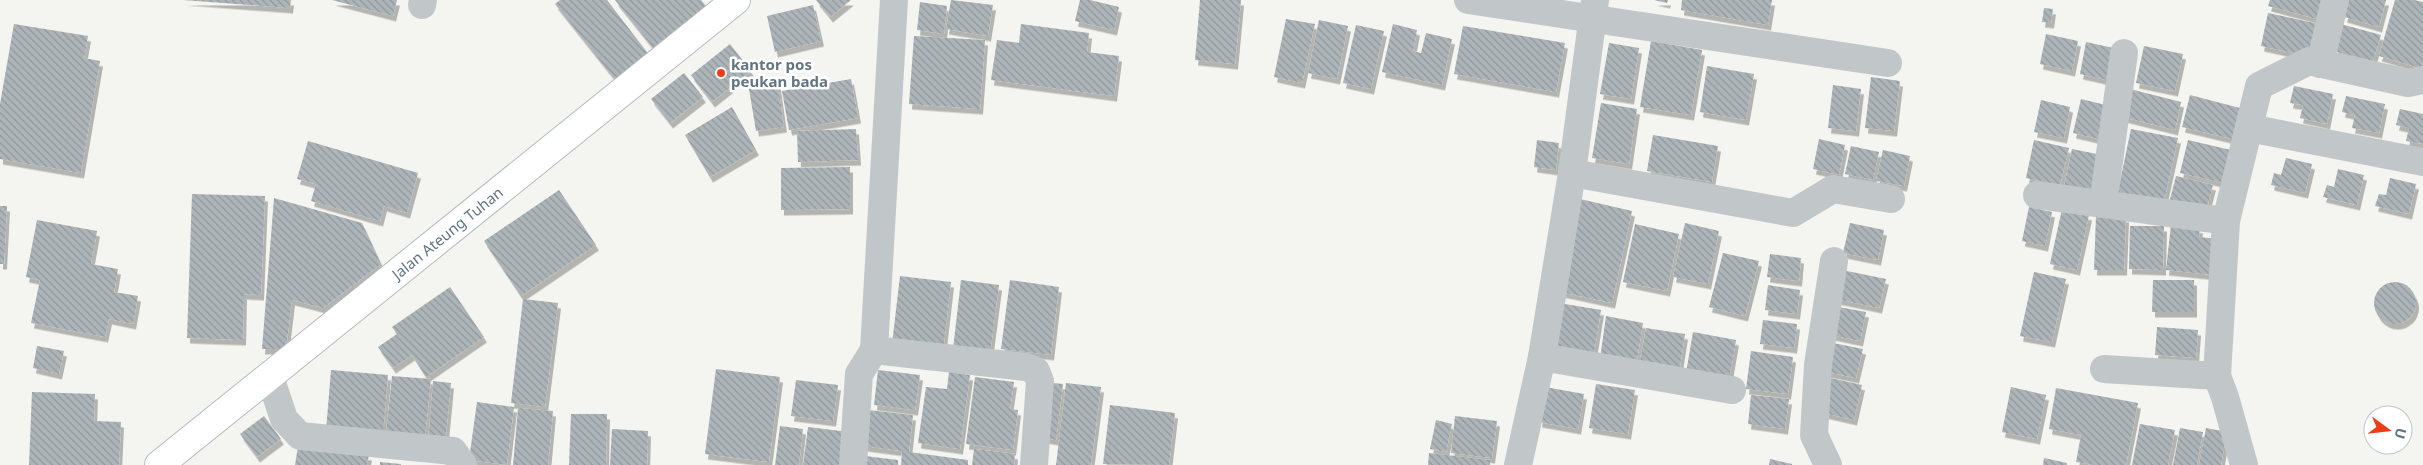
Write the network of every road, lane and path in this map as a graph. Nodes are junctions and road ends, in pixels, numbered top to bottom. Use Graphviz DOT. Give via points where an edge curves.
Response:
graph roads {
  1 [pos="736,0"];
  2 [pos="894,0"];
  3 [pos="1468,0"];
  4 [pos="2335,0"];
  5 [pos="1593,10"];
  6 [pos="2124,53"];
  7 [pos="1888,63"];
  8 [pos="2320,64"];
  9 [pos="2423,80"];
  10 [pos="2249,128"];
  11 [pos="2423,162"];
  12 [pos="1572,173"];
  13 [pos="2037,195"];
  14 [pos="1891,199"];
  15 [pos="2103,204"];
  16 [pos="2226,222"];
  17 [pos="1834,261"];
  18 [pos="874,350"];
  19 [pos="1542,357"];
  20 [pos="2104,369"];
  21 [pos="2217,376"];
  22 [pos="270,377"];
  23 [pos="1732,390"];
  24 [pos="180,456"];
  25 [pos="159,465"];
  26 [pos="463,465"];
  27 [pos="853,465"];
  28 [pos="1034,465"];
  29 [pos="1518,465"];
  30 [pos="1828,465"];
  31 [pos="2244,465"];
  1 -- 22 [label="street, Jalan Ateung Tuhan"];
  2 -- 18 [label="street"];
  3 -- 5 [label="street"];
  4 -- 8 [label="street"];
  5 -- 7 [label="street"];
  5 -- 12 [label="street"];
  6 -- 15 [label="street"];
  8 -- 9 [label="street" via="2408,83"];
  8 -- 10 [label="street" via="2308,61 2259,86"];
  10 -- 11 [label="street"];
  10 -- 16 [label="street"];
  12 -- 14 [label="street" via="1793,213 1833,189"];
  12 -- 19 [label="street"];
  13 -- 15 [label="street"];
  15 -- 16 [label="street"];
  16 -- 21 [label="street"];
  17 -- 30 [label="street" via="1818,365 1814,435"];
  18 -- 27 [label="street" via="859,374"];
  18 -- 28 [label="street" via="1026,367 1036,371 1040,382"];
  19 -- 23 [label="street"];
  19 -- 29 [label="street"];
  20 -- 21 [label="street"];
  21 -- 31 [label="street"];
  22 -- 24 [label="street, Jalan Ateung Tuhan"];
  22 -- 26 [label="street" via="284,420 300,436 453,451"];
  24 -- 25 [label="street, Jalan Ateung Tuhan"];
}
